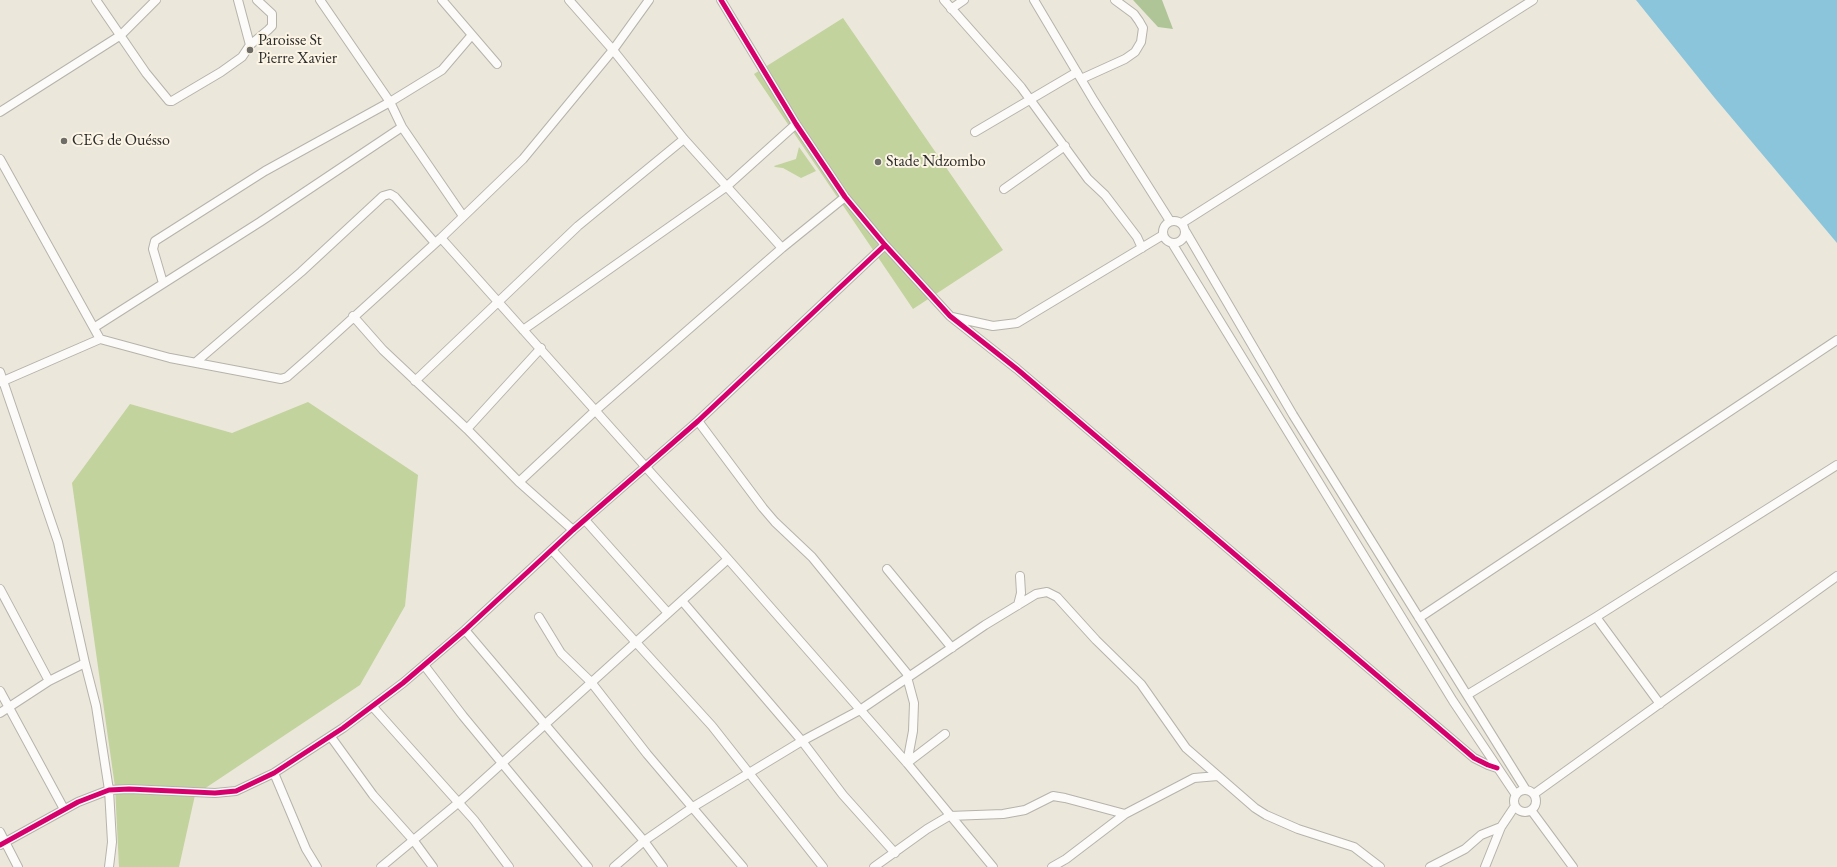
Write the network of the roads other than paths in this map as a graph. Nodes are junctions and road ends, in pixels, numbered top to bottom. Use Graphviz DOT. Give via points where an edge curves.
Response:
graph roads {
  1 [pos="96,0"];
  2 [pos="156,0"];
  3 [pos="238,0"];
  4 [pos="257,0"];
  5 [pos="320,0"];
  6 [pos="442,0"];
  7 [pos="569,0"];
  8 [pos="649,0"];
  9 [pos="721,0"];
  10 [pos="944,0"];
  11 [pos="964,0"];
  12 [pos="1034,0"];
  13 [pos="1115,0"];
  14 [pos="1533,0"];
  15 [pos="951,9"];
  16 [pos="121,35"];
  17 [pos="471,36"];
  18 [pos="250,45"];
  19 [pos="613,50"];
  20 [pos="497,64"];
  21 [pos="1079,76"];
  22 [pos="1031,100"];
  23 [pos="390,102"];
  24 [pos="0,112"];
  25 [pos="796,124"];
  26 [pos="402,127"];
  27 [pos="975,132"];
  28 [pos="684,139"];
  29 [pos="1065,146"];
  30 [pos="0,159"];
  31 [pos="726,187"];
  32 [pos="1004,189"];
  33 [pos="845,197"];
  34 [pos="463,216"];
  35 [pos="1170,221"];
  36 [pos="1182,223"];
  37 [pos="1186,232"];
  38 [pos="1163,235"];
  39 [pos="438,241"];
  40 [pos="1172,243"];
  41 [pos="884,245"];
  42 [pos="782,248"];
  43 [pos="1142,248"];
  44 [pos="164,284"];
  45 [pos="498,300"];
  46 [pos="353,316"];
  47 [pos="950,316"];
  48 [pos="95,327"];
  49 [pos="523,330"];
  50 [pos="100,339"];
  51 [pos="1837,340"];
  52 [pos="541,348"];
  53 [pos="196,362"];
  54 [pos="0,372"];
  55 [pos="415,381"];
  56 [pos="2,382"];
  57 [pos="596,410"];
  58 [pos="698,421"];
  59 [pos="467,429"];
  60 [pos="1837,465"];
  61 [pos="644,466"];
  62 [pos="519,482"];
  63 [pos="585,520"];
  64 [pos="573,530"];
  65 [pos="552,550"];
  66 [pos="728,559"];
  67 [pos="887,569"];
  68 [pos="1020,576"];
  69 [pos="1837,576"];
  70 [pos="0,590"];
  71 [pos="683,602"];
  72 [pos="1018,605"];
  73 [pos="668,613"];
  74 [pos="539,617"];
  75 [pos="1596,617"];
  76 [pos="1419,618"];
  77 [pos="465,630"];
  78 [pos="635,642"];
  79 [pos="952,648"];
  80 [pos="85,663"];
  81 [pos="424,665"];
  82 [pos="908,677"];
  83 [pos="48,681"];
  84 [pos="591,682"];
  85 [pos="0,691"];
  86 [pos="1467,695"];
  87 [pos="1660,704"];
  88 [pos="10,707"];
  89 [pos="373,707"];
  90 [pos="860,710"];
  91 [pos="0,713"];
  92 [pos="545,724"];
  93 [pos="945,734"];
  94 [pos="331,737"];
  95 [pos="802,741"];
  96 [pos="503,762"];
  97 [pos="907,763"];
  98 [pos="1497,768"];
  99 [pos="274,773"];
  100 [pos="748,773"];
  101 [pos="1218,776"];
  102 [pos="109,790"];
  103 [pos="1526,790"];
  104 [pos="1534,794"];
  105 [pos="1516,795"];
  106 [pos="458,803"];
  107 [pos="1515,806"];
  108 [pos="693,807"];
  109 [pos="64,809"];
  110 [pos="1531,810"];
  111 [pos="1125,814"];
  112 [pos="949,816"];
  113 [pos="1501,827"];
  114 [pos="0,832"];
  115 [pos="414,841"];
  116 [pos="644,842"];
  117 [pos="2,843"];
  118 [pos="895,854"];
  119 [pos="18,867"];
  120 [pos="109,867"];
  121 [pos="317,867"];
  122 [pos="381,867"];
  123 [pos="433,867"];
  124 [pos="509,867"];
  125 [pos="588,867"];
  126 [pos="614,867"];
  127 [pos="663,867"];
  128 [pos="743,867"];
  129 [pos="823,867"];
  130 [pos="874,867"];
  131 [pos="993,867"];
  132 [pos="1052,867"];
  133 [pos="1380,867"];
  134 [pos="1430,867"];
  135 [pos="1486,867"];
  136 [pos="1573,867"];
  1 -- 16 [label="street"];
  2 -- 16 [label="street"];
  3 -- 18 [label="street"];
  4 -- 18 [label="street" via="272,14 273,20 268,30"];
  5 -- 23 [label="street"];
  6 -- 17 [label="street"];
  7 -- 19 [label="street"];
  8 -- 19 [label="street"];
  9 -- 25 [label="street"];
  10 -- 15 [label="street"];
  11 -- 15 [label="street"];
  12 -- 21 [label="street"];
  13 -- 21 [label="street" via="1139,21 1143,28 1141,42 1135,52 1124,59"];
  14 -- 36 [label="street"];
  15 -- 22 [label="street" via="1022,86"];
  16 -- 18 [label="street" via="146,73 169,101 221,72 242,57"];
  16 -- 24 [label="street"];
  17 -- 20 [label="street"];
  17 -- 23 [label="street" via="442,70"];
  19 -- 28 [label="street"];
  19 -- 34 [label="street" via="523,158"];
  21 -- 22 [label="street"];
  21 -- 35 [label="street"];
  22 -- 27 [label="street"];
  22 -- 29 [label="street"];
  23 -- 26 [label="street"];
  23 -- 44 [label="street" via="264,171 155,241 154,250"];
  25 -- 31 [label="street"];
  25 -- 33 [label="street"];
  26 -- 34 [label="street"];
  26 -- 44 [label="street"];
  28 -- 31 [label="street"];
  28 -- 45 [label="street" via="578,226"];
  29 -- 32 [label="street"];
  29 -- 43 [label="street" via="1088,179 1137,237"];
  30 -- 48 [label="street"];
  31 -- 42 [label="street"];
  31 -- 49 [label="street"];
  33 -- 41 [label="street"];
  33 -- 42 [label="street"];
  34 -- 39 [label="street"];
  35 -- 36 [label="street"];
  35 -- 38 [label="street" via="1165,224"];
  36 -- 37 [label="street"];
  37 -- 40 [label="street" via="1181,241"];
  37 -- 76 [label="street" via="1293,415"];
  38 -- 40 [label="street"];
  38 -- 43 [label="street"];
  39 -- 45 [label="street"];
  39 -- 46 [label="street"];
  39 -- 53 [label="street" via="395,198 390,194 383,196 301,272"];
  40 -- 98 [label="street" via="1453,701"];
  41 -- 47 [label="street"];
  41 -- 58 [label="street"];
  42 -- 57 [label="street"];
  43 -- 47 [label="street" via="1017,323 993,326"];
  44 -- 48 [label="street"];
  45 -- 49 [label="street"];
  45 -- 55 [label="street"];
  46 -- 53 [label="street" via="305,362 281,379"];
  46 -- 55 [label="street"];
  47 -- 98 [label="street" via="1083,424 1474,758"];
  48 -- 50 [label="street"];
  49 -- 52 [label="street"];
  50 -- 53 [label="street" via="170,358"];
  50 -- 56 [label="street"];
  51 -- 76 [label="street"];
  52 -- 57 [label="street"];
  52 -- 59 [label="street"];
  54 -- 56 [label="street"];
  55 -- 59 [label="street"];
  56 -- 80 [label="street" via="60,549"];
  57 -- 61 [label="street"];
  57 -- 62 [label="street"];
  58 -- 61 [label="street"];
  58 -- 82 [label="street" via="763,508 812,557"];
  59 -- 62 [label="street"];
  60 -- 75 [label="street"];
  61 -- 63 [label="street"];
  61 -- 66 [label="street"];
  62 -- 64 [label="street"];
  63 -- 64 [label="street"];
  63 -- 73 [label="street"];
  64 -- 65 [label="street"];
  65 -- 77 [label="street"];
  65 -- 78 [label="street"];
  66 -- 71 [label="street"];
  66 -- 90 [label="street"];
  67 -- 79 [label="street"];
  68 -- 72 [label="street" via="1021,593"];
  69 -- 87 [label="street"];
  70 -- 83 [label="street"];
  71 -- 73 [label="street"];
  71 -- 95 [label="street"];
  72 -- 79 [label="street"];
  72 -- 101 [label="street" via="1042,592 1057,597 1141,684 1183,745"];
  73 -- 78 [label="street"];
  74 -- 84 [label="street" via="561,653"];
  75 -- 86 [label="street"];
  75 -- 87 [label="street"];
  76 -- 86 [label="street"];
  77 -- 81 [label="street"];
  77 -- 92 [label="street"];
  78 -- 84 [label="street"];
  78 -- 100 [label="street" via="712,726"];
  79 -- 82 [label="street"];
  80 -- 83 [label="street"];
  80 -- 102 [label="street" via="96,706"];
  81 -- 89 [label="street"];
  81 -- 96 [label="street"];
  82 -- 90 [label="street"];
  82 -- 97 [label="street" via="914,703 913,731"];
  83 -- 88 [label="street"];
  84 -- 92 [label="street"];
  84 -- 108 [label="street" via="647,754"];
  85 -- 88 [label="street"];
  86 -- 103 [label="street"];
  87 -- 104 [label="street"];
  88 -- 91 [label="street"];
  88 -- 109 [label="street"];
  89 -- 94 [label="street"];
  89 -- 106 [label="street"];
  90 -- 95 [label="street"];
  90 -- 97 [label="street"];
  92 -- 96 [label="street"];
  92 -- 116 [label="street"];
  93 -- 97 [label="street"];
  94 -- 99 [label="street"];
  94 -- 115 [label="street" via="373,795"];
  95 -- 100 [label="street"];
  95 -- 118 [label="street" via="842,794"];
  96 -- 106 [label="street"];
  96 -- 125 [label="street"];
  97 -- 112 [label="street"];
  98 -- 105 [label="street"];
  99 -- 102 [label="street" via="247,786 226,792"];
  99 -- 121 [label="street" via="306,849"];
  100 -- 108 [label="street"];
  100 -- 129 [label="street"];
  101 -- 111 [label="street" via="1194,778"];
  101 -- 133 [label="street" via="1254,808 1266,815 1298,829 1354,847"];
  102 -- 109 [label="street"];
  102 -- 120 [label="street" via="112,842"];
  103 -- 104 [label="street"];
  103 -- 105 [label="street"];
  104 -- 110 [label="street" via="1536,803"];
  105 -- 107 [label="street"];
  106 -- 115 [label="street"];
  106 -- 124 [label="street" via="478,824"];
  107 -- 110 [label="street" via="1524,812"];
  107 -- 113 [label="street"];
  108 -- 116 [label="street"];
  108 -- 128 [label="street"];
  109 -- 117 [label="street"];
  110 -- 136 [label="street"];
  111 -- 112 [label="street" via="1053,796 1025,810 1004,814"];
  111 -- 132 [label="street"];
  112 -- 118 [label="street" via="927,829"];
  112 -- 131 [label="street"];
  113 -- 134 [label="street" via="1480,835 1465,849"];
  113 -- 135 [label="street"];
  114 -- 117 [label="street"];
  115 -- 122 [label="street"];
  115 -- 123 [label="street"];
  116 -- 126 [label="street"];
  116 -- 127 [label="street"];
  117 -- 119 [label="street"];
  118 -- 130 [label="street"];
}
